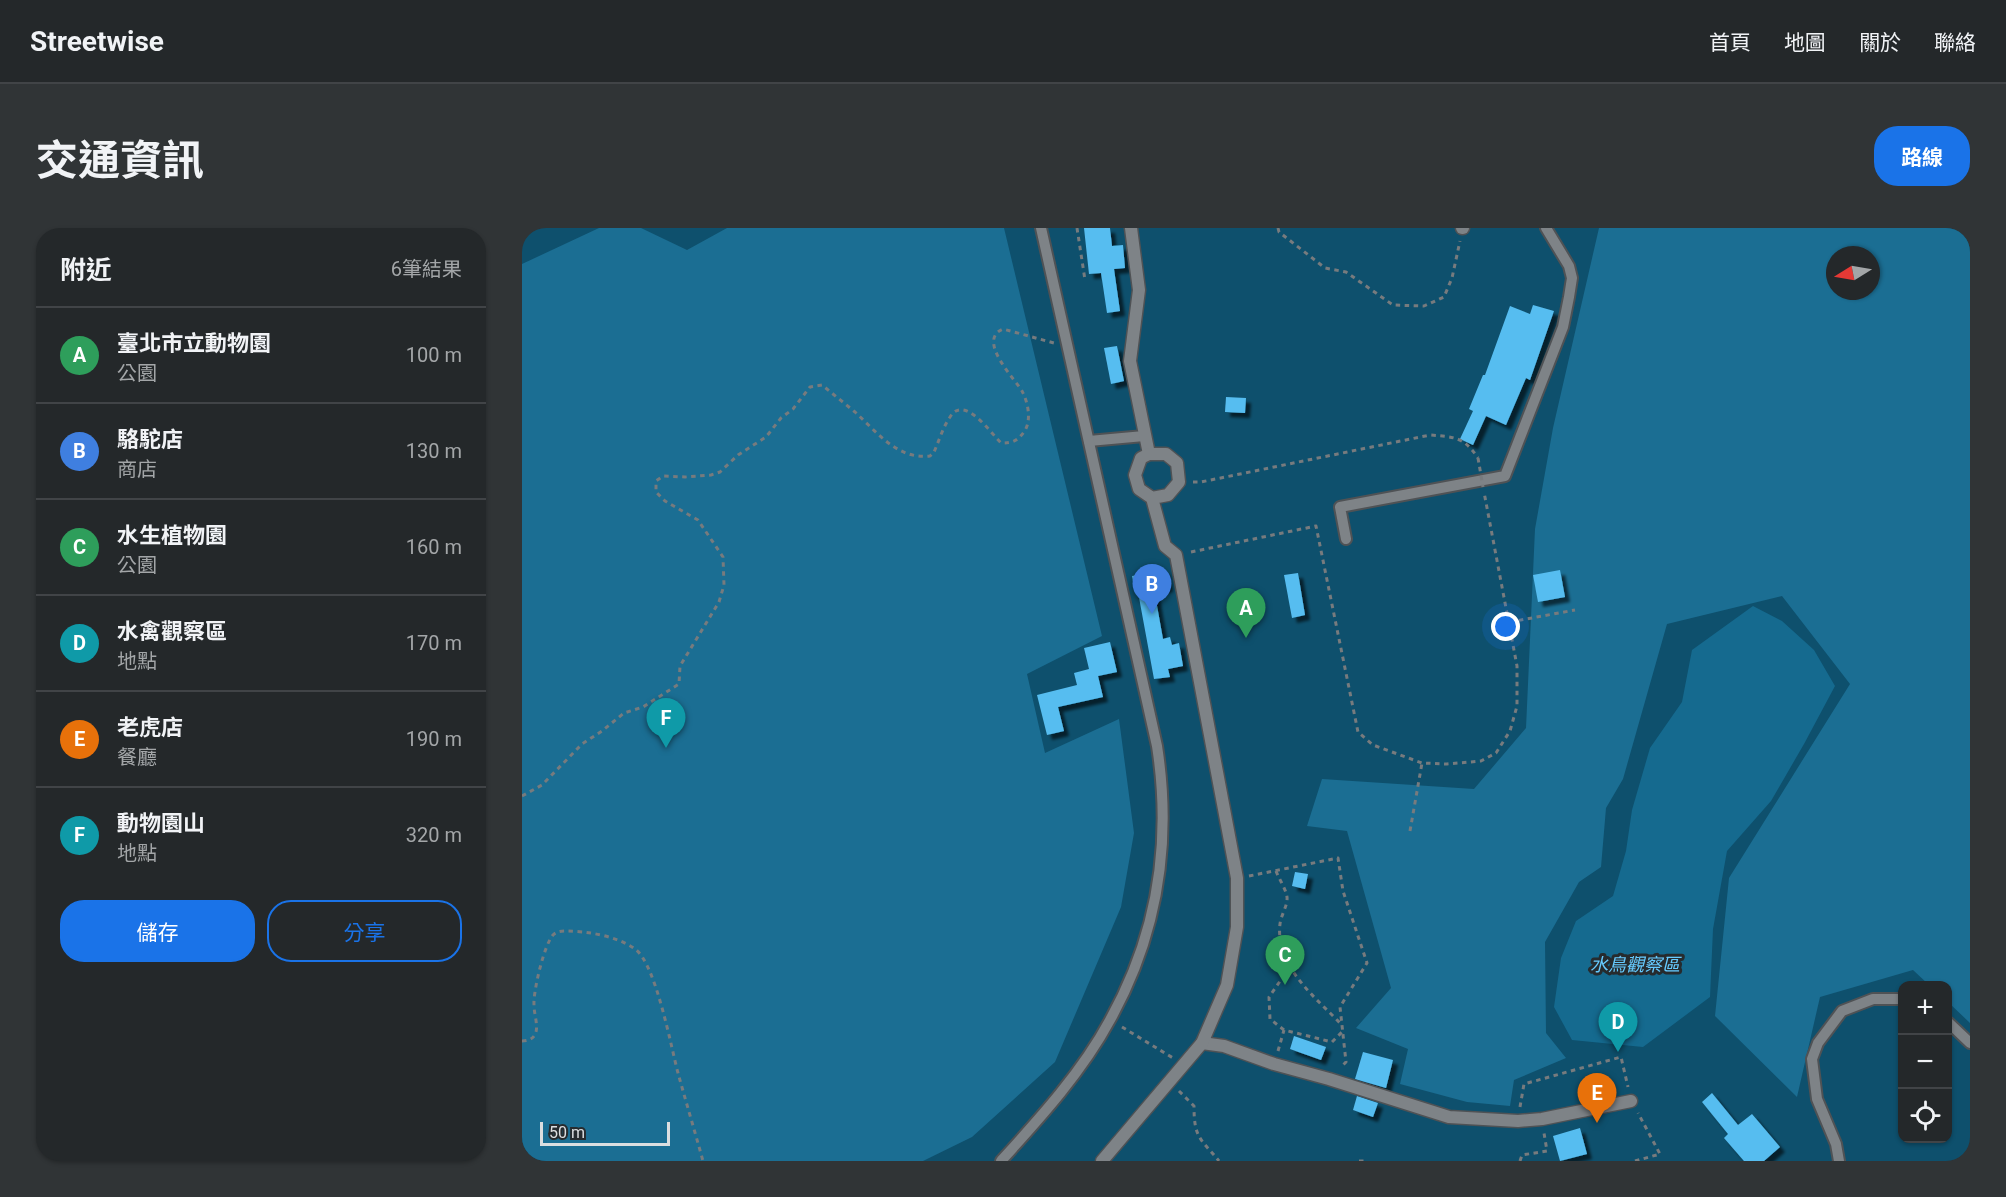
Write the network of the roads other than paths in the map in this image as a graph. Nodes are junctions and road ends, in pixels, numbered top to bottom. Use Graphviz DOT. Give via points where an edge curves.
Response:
graph roads {
  1 [pos="1041,228"];
  2 [pos="1131,228"];
  3 [pos="1546,228"];
  4 [pos="1144,436"];
  5 [pos="1089,441"];
  6 [pos="1149,454"];
  7 [pos="1152,498"];
  8 [pos="1346,539"];
  9 [pos="1898,999"];
  10 [pos="1952,1027"];
  11 [pos="1202,1043"];
  12 [pos="1970,1043"];
  13 [pos="1631,1101"];
  14 [pos="1001,1161"];
  15 [pos="1102,1161"];
  16 [pos="1839,1161"];
  1 -- 5 [label="lane"];
  2 -- 4 [label="street" via="1139,290 1130,361"];
  3 -- 8 [label="lane" via="1569,266 1569,297 1563,327 1505,476 1340,507"];
  4 -- 5 [label="lane"];
  4 -- 6 [label="street"];
  5 -- 14 [label="lane" via="1157,746 1164,814 1163,852 1150,925 1110,1020 1068,1082"];
  6 -- 7 [label="street" via="1141,458 1134,475 1139,489"];
  6 -- 7 [label="street" via="1166,454 1177,463 1179,482 1168,495"];
  7 -- 11 [label="street" via="1166,546 1176,555 1237,878 1238,927 1227,985"];
  9 -- 16 [label="lane" via="1873,999 1842,1011 1818,1043 1812,1059 1817,1099"];
  10 -- 12 [label="lane"];
  11 -- 13 [label="street" via="1224,1046 1449,1117 1542,1119"];
  11 -- 15 [label="street"];
}
